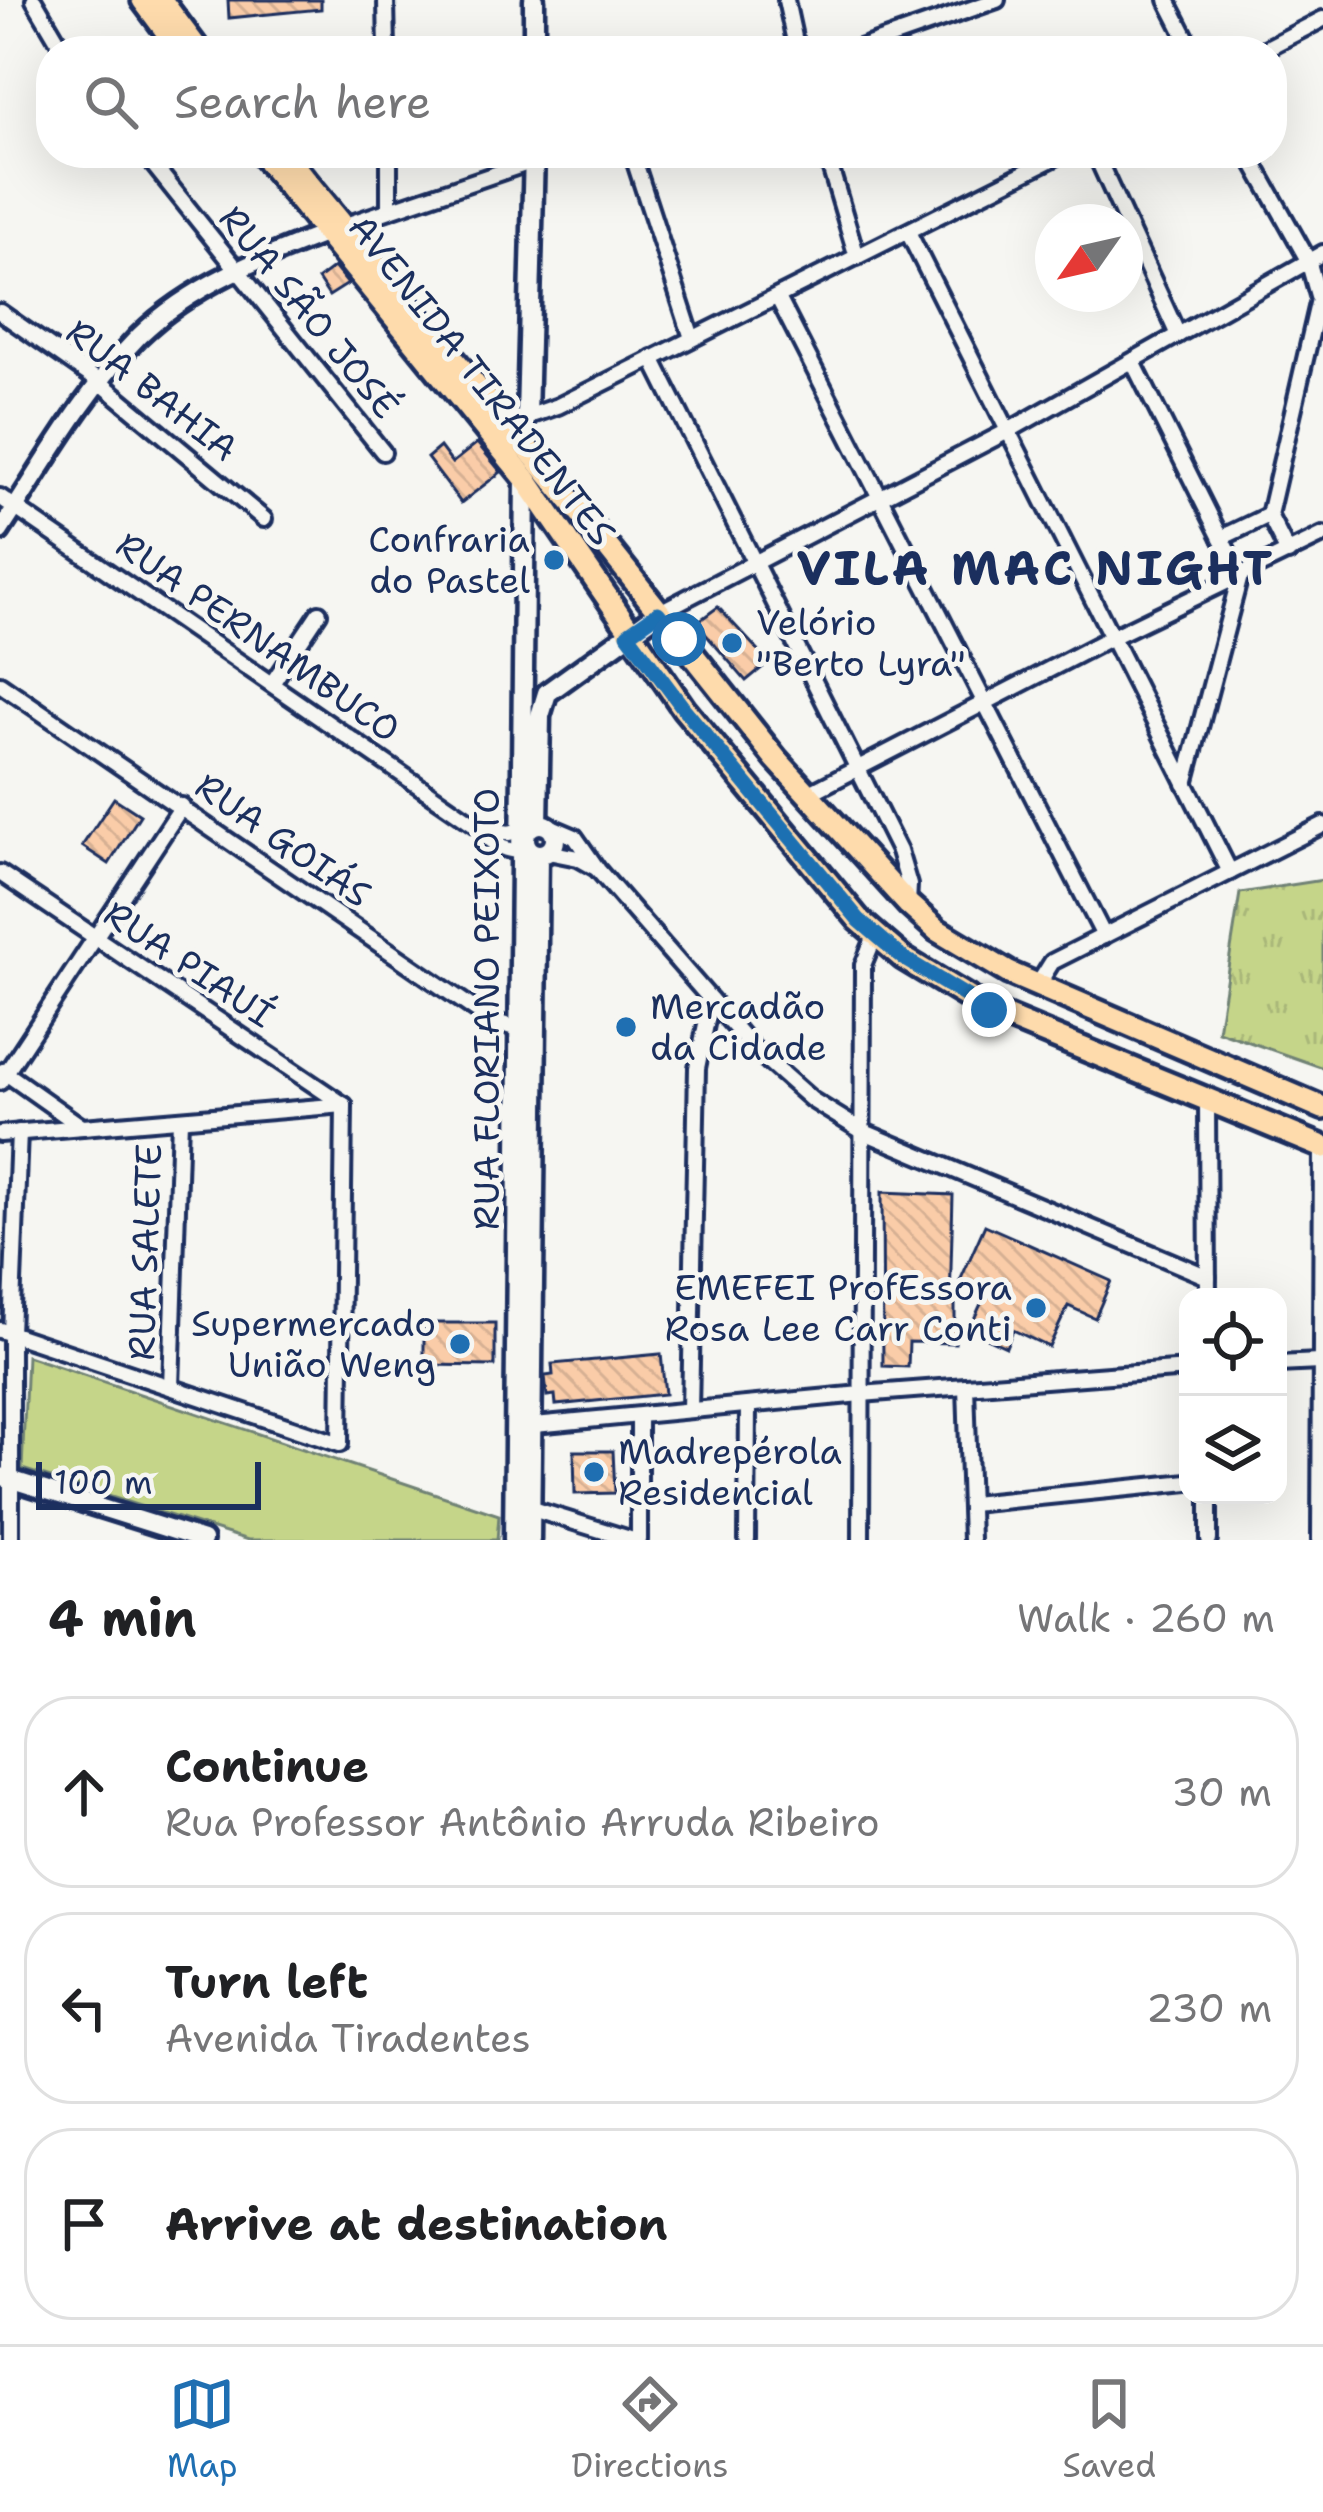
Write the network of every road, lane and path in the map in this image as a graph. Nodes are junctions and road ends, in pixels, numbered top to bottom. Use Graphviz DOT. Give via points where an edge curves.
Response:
graph roads {
  1 [pos="34,0"];
  2 [pos="143,0"];
  3 [pos="161,0"];
  4 [pos="386,0"];
  5 [pos="534,0"];
  6 [pos="786,0"];
  7 [pos="997,0"];
  8 [pos="1167,0"];
  9 [pos="1323,19"];
  10 [pos="55,36"];
  11 [pos="170,36"];
  12 [pos="188,36"];
  13 [pos="387,36"];
  14 [pos="534,36"];
  15 [pos="794,36"];
  16 [pos="894,36"];
  17 [pos="1185,36"];
  18 [pos="1287,38"];
  19 [pos="156,168"];
  20 [pos="276,168"];
  21 [pos="293,168"];
  22 [pos="388,168"];
  23 [pos="504,168"];
  24 [pos="533,168"];
  25 [pos="637,168"];
  26 [pos="830,168"];
  27 [pos="1034,168"];
  28 [pos="1102,168"];
  29 [pos="1256,168"];
  30 [pos="389,210"];
  31 [pos="335,229"];
  32 [pos="908,232"];
  33 [pos="1323,253"];
  34 [pos="857,257"];
  35 [pos="1308,260"];
  36 [pos="237,270"];
  37 [pos="778,298"];
  38 [pos="0,312"];
  39 [pos="1178,335"];
  40 [pos="692,338"];
  41 [pos="652,358"];
  42 [pos="1133,362"];
  43 [pos="100,382"];
  44 [pos="1008,431"];
  45 [pos="515,434"];
  46 [pos="382,452"];
  47 [pos="525,478"];
  48 [pos="0,496"];
  49 [pos="880,497"];
  50 [pos="16,508"];
  51 [pos="1269,515"];
  52 [pos="264,518"];
  53 [pos="0,531"];
  54 [pos="1323,536"];
  55 [pos="1221,538"];
  56 [pos="1288,553"];
  57 [pos="753,562"];
  58 [pos="1240,577"];
  59 [pos="319,613"];
  60 [pos="658,613"];
  61 [pos="628,634"];
  62 [pos="1111,638"];
  63 [pos="523,677"];
  64 [pos="272,682"];
  65 [pos="0,683"];
  66 [pos="548,694"];
  67 [pos="984,702"];
  68 [pos="859,766"];
  69 [pos="1185,784"];
  70 [pos="806,794"];
  71 [pos="182,806"];
  72 [pos="1323,825"];
  73 [pos="534,827"];
  74 [pos="480,828"];
  75 [pos="534,853"];
  76 [pos="598,870"];
  77 [pos="1231,872"];
  78 [pos="0,873"];
  79 [pos="908,904"];
  80 [pos="875,936"];
  81 [pos="1104,936"];
  82 [pos="96,937"];
  83 [pos="1037,986"];
  84 [pos="710,1000"];
  85 [pos="529,1031"];
  86 [pos="2,1075"];
  87 [pos="1207,1102"];
  88 [pos="344,1105"];
  89 [pos="1323,1108"];
  90 [pos="180,1119"];
  91 [pos="82,1126"];
  92 [pos="862,1131"];
  93 [pos="19,1132"];
  94 [pos="0,1134"];
  95 [pos="1322,1146"];
  96 [pos="1208,1277"];
  97 [pos="1208,1288"];
  98 [pos="5,1332"];
  99 [pos="1319,1361"];
  100 [pos="1287,1363"];
  101 [pos="1179,1371"];
  102 [pos="966,1385"];
  103 [pos="171,1388"];
  104 [pos="861,1394"];
  105 [pos="748,1406"];
  106 [pos="690,1410"];
  107 [pos="639,1416"];
  108 [pos="524,1426"];
  109 [pos="6,1478"];
  110 [pos="1179,1483"];
  111 [pos="970,1504"];
  112 [pos="1209,1504"];
  113 [pos="523,1506"];
  114 [pos="1322,1516"];
  115 [pos="191,1538"];
  116 [pos="10,1540"];
  117 [pos="514,1540"];
  118 [pos="530,1540"];
  119 [pos="636,1540"];
  120 [pos="746,1540"];
  121 [pos="861,1540"];
  122 [pos="971,1540"];
  123 [pos="1209,1540"];
  124 [pos="1320,1540"];
  1 -- 10 [label="street"];
  2 -- 11 [label="main road"];
  3 -- 12 [label="main road"];
  4 -- 13 [label="street"];
  5 -- 14 [label="main road"];
  6 -- 15 [label="street"];
  7 -- 16 [label="street"];
  8 -- 17 [label="street"];
  9 -- 18 [label="street"];
  19 -- 36 [label="street, RUA SÃO JOSÉ"];
  20 -- 31 [label="main road, AVENIDA TIRADENTES"];
  21 -- 31 [label="main road, AVENIDA TIRADENTES"];
  22 -- 30 [label="street"];
  23 -- 30 [label="street"];
  24 -- 45 [label="main road"];
  25 -- 40 [label="street"];
  26 -- 34 [label="street"];
  27 -- 32 [label="street"];
  28 -- 39 [label="street"];
  29 -- 35 [label="street"];
  30 -- 31 [label="street"];
  31 -- 36 [label="street"];
  31 -- 45 [label="main road, AVENIDA TIRADENTES"];
  32 -- 34 [label="street"];
  32 -- 44 [label="street"];
  33 -- 35 [label="street"];
  34 -- 37 [label="street"];
  35 -- 39 [label="street"];
  35 -- 51 [label="street" via="1317,321"];
  36 -- 43 [label="street" via="164,315"];
  36 -- 46 [label="street, RUA SÃO JOSÉ"];
  37 -- 40 [label="street"];
  37 -- 49 [label="street"];
  38 -- 43 [label="street, RUA BAHIA"];
  39 -- 42 [label="street"];
  40 -- 41 [label="street"];
  41 -- 45 [label="street"];
  41 -- 57 [label="street"];
  42 -- 44 [label="street"];
  42 -- 55 [label="street"];
  43 -- 50 [label="street"];
  43 -- 52 [label="street, RUA BAHIA"];
  44 -- 49 [label="street"];
  44 -- 62 [label="street"];
  45 -- 47 [label="main road, AVENIDA TIRADENTES"];
  45 -- 60 [label="main road, AVENIDA TIRADENTES"];
  47 -- 61 [label="main road, AVENIDA TIRADENTES"];
  47 -- 63 [label="main road, RUA FLORIANO PEIXOTO"];
  48 -- 50 [label="street, RUA PERNAMBUCO"];
  49 -- 57 [label="street"];
  49 -- 67 [label="street"];
  50 -- 53 [label="street"];
  50 -- 64 [label="street, RUA PERNAMBUCO"];
  51 -- 55 [label="street"];
  51 -- 56 [label="street"];
  54 -- 56 [label="street"];
  55 -- 58 [label="street"];
  56 -- 58 [label="street"];
  57 -- 60 [label="street"];
  57 -- 68 [label="street"];
  58 -- 62 [label="street"];
  58 -- 69 [label="street"];
  59 -- 64 [label="street"];
  60 -- 61 [label="main road"];
  60 -- 70 [label="main road, AVENIDA TIRADENTES"];
  61 -- 66 [label="main road"];
  61 -- 80 [label="main road, AVENIDA TIRADENTES"];
  62 -- 67 [label="street"];
  62 -- 69 [label="street"];
  63 -- 66 [label="main road"];
  63 -- 73 [label="main road, RUA FLORIANO PEIXOTO"];
  64 -- 74 [label="street, RUA PERNAMBUCO"];
  65 -- 71 [label="street, RUA GOIÁS"];
  66 -- 73 [label="main road, RUA FLORIANO PEIXOTO"];
  67 -- 68 [label="street"];
  67 -- 81 [label="street"];
  68 -- 70 [label="street"];
  68 -- 79 [label="street" via="899,851"];
  69 -- 77 [label="street"];
  70 -- 79 [label="main road, AVENIDA TIRADENTES"];
  71 -- 82 [label="street"];
  71 -- 85 [label="street, RUA GOIÁS" via="490,1020"];
  72 -- 77 [label="street"];
  73 -- 74 [label="street"];
  73 -- 75 [label="main road, RUA FLORIANO PEIXOTO"];
  73 -- 75 [label="main road" via="556,839"];
  73 -- 76 [label="street" via="575,837"];
  74 -- 75 [label="street, RUA PERNAMBUCO" via="504,850"];
  75 -- 76 [label="street, RUA PERNAMBUCO" via="578,858"];
  75 -- 85 [label="main road, RUA FLORIANO PEIXOTO"];
  76 -- 84 [label="street"];
  77 -- 81 [label="street"];
  78 -- 82 [label="street, RUA PIAUÍ"];
  79 -- 83 [label="main road, AVENIDA TIRADENTES" via="976,955"];
  80 -- 87 [label="main road, AVENIDA TIRADENTES" via="989,1010"];
  80 -- 92 [label="street" via="863,965"];
  81 -- 83 [label="street" via="1052,962"];
  82 -- 86 [label="street"];
  82 -- 88 [label="street, RUA PIAUÍ"];
  83 -- 89 [label="main road, AVENIDA TIRADENTES"];
  84 -- 92 [label="street" via="781,1074"];
  84 -- 106 [label="street" via="698,1068"];
  85 -- 108 [label="main road, RUA FLORIANO PEIXOTO"];
  86 -- 91 [label="street"];
  87 -- 95 [label="main road, AVENIDA TIRADENTES"];
  87 -- 96 [label="street"];
  88 -- 90 [label="street"];
  88 -- 103 [label="street" via="340,1444"];
  90 -- 91 [label="street"];
  90 -- 103 [label="street, RUA SALETE"];
  91 -- 93 [label="street"];
  92 -- 96 [label="street"];
  92 -- 104 [label="street"];
  93 -- 94 [label="street"];
  93 -- 98 [label="street"];
  95 -- 99 [label="street"];
  96 -- 97 [label="street"];
  98 -- 103 [label="street"];
  98 -- 109 [label="street"];
  99 -- 100 [label="street"];
  99 -- 114 [label="street"];
  101 -- 102 [label="street"];
  102 -- 104 [label="street"];
  102 -- 111 [label="street"];
  104 -- 105 [label="street"];
  104 -- 121 [label="street"];
  105 -- 106 [label="street"];
  105 -- 120 [label="street"];
  106 -- 107 [label="street"];
  107 -- 108 [label="street"];
  107 -- 119 [label="street"];
  108 -- 113 [label="main road, RUA FLORIANO PEIXOTO"];
  109 -- 115 [label="street"];
  109 -- 116 [label="street"];
  110 -- 111 [label="street"];
  111 -- 122 [label="street"];
  112 -- 123 [label="street"];
  113 -- 117 [label="main road, RUA FLORIANO PEIXOTO"];
  113 -- 118 [label="main road, RUA FLORIANO PEIXOTO"];
  113 -- 119 [label="street"];
  114 -- 124 [label="street"];
}
